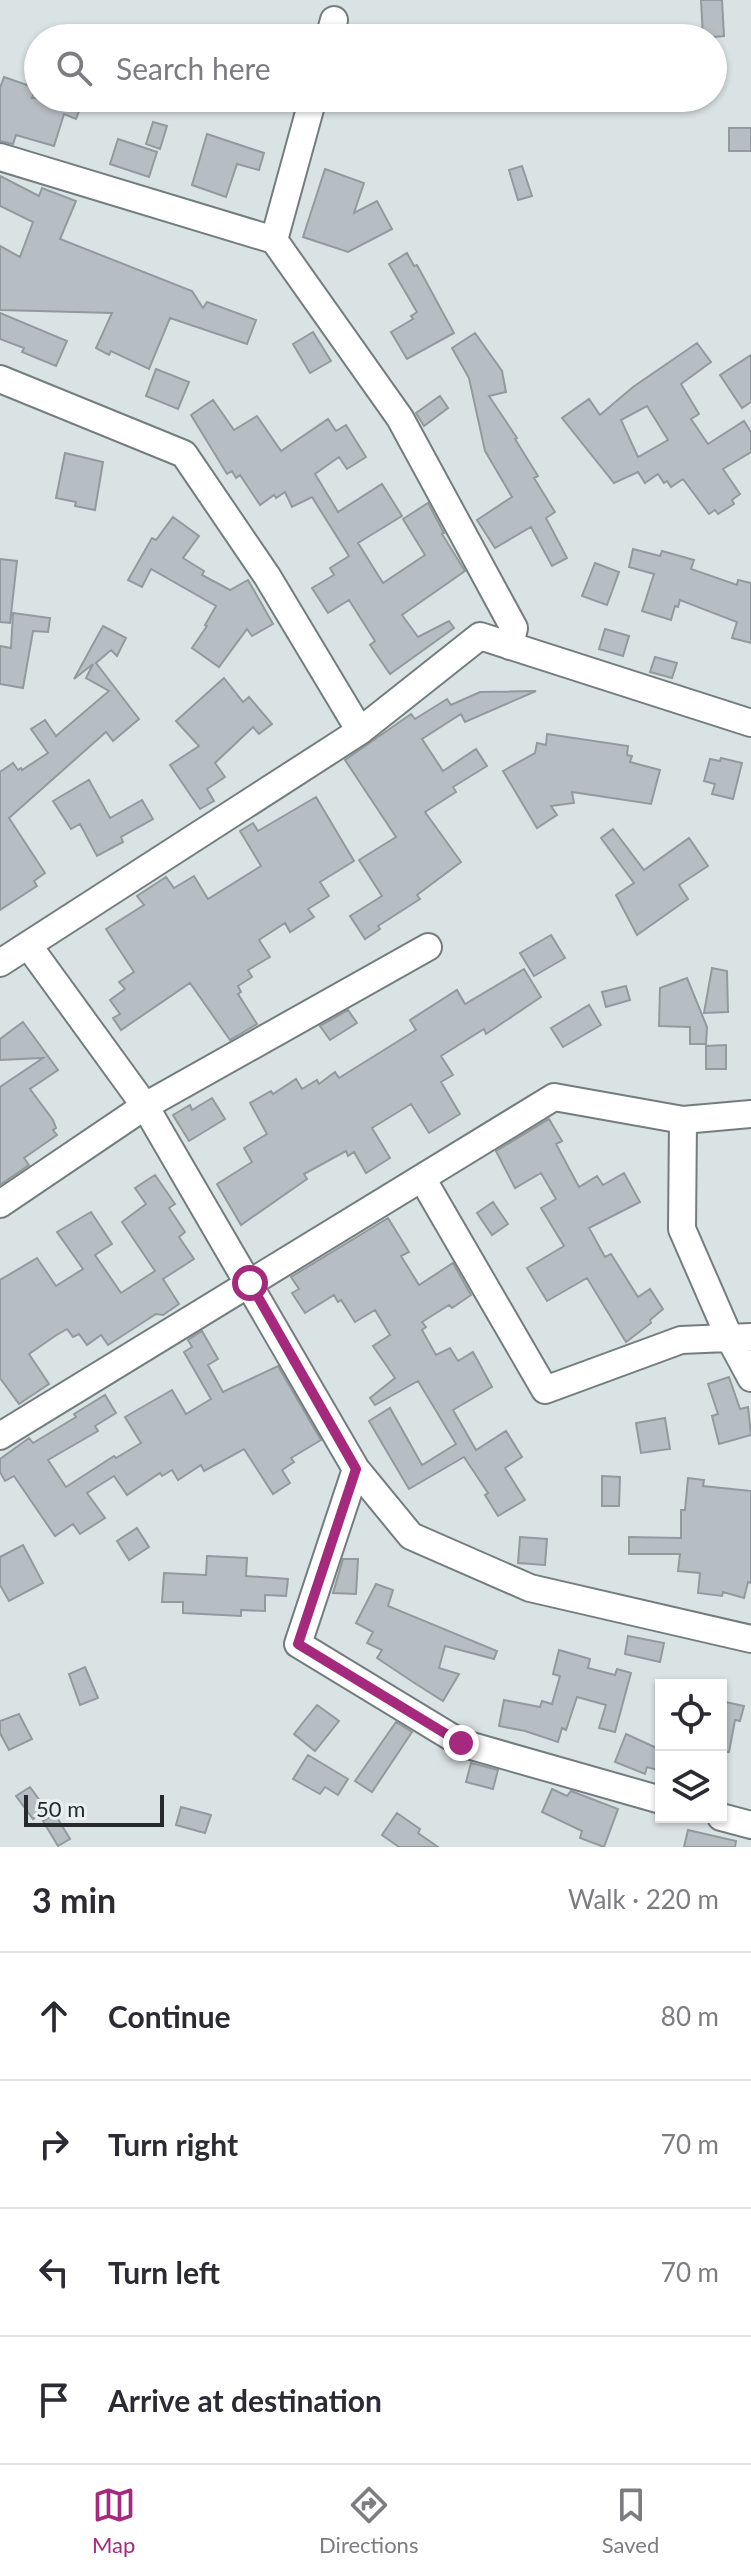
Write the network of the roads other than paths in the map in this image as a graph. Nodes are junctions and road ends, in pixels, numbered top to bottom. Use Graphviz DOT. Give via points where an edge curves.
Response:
graph roads {
  1 [pos="309,112"];
  2 [pos="0,157"];
  3 [pos="274,240"];
  4 [pos="0,379"];
  5 [pos="510,646"];
  6 [pos="751,723"];
  7 [pos="360,731"];
  8 [pos="28,945"];
  9 [pos="428,947"];
  10 [pos="0,963"];
  11 [pos="145,1106"];
  12 [pos="751,1114"];
  13 [pos="683,1120"];
  14 [pos="422,1178"];
  15 [pos="0,1204"];
  16 [pos="250,1283"];
  17 [pos="740,1338"];
  18 [pos="751,1378"];
  19 [pos="0,1436"];
  20 [pos="356,1469"];
  21 [pos="751,1639"];
  22 [pos="655,1798"];
  23 [pos="727,1819"];
  24 [pos="751,1825"];
  1 -- 3 [label="street"];
  2 -- 3 [label="street"];
  3 -- 5 [label="street" via="400,418 514,628"];
  4 -- 7 [label="street" via="184,454 267,576"];
  5 -- 6 [label="street"];
  5 -- 7 [label="street" via="480,636"];
  7 -- 8 [label="street"];
  8 -- 10 [label="street"];
  8 -- 11 [label="street"];
  9 -- 11 [label="street"];
  11 -- 15 [label="street"];
  11 -- 16 [label="street"];
  12 -- 13 [label="street"];
  13 -- 14 [label="street" via="554,1097"];
  13 -- 17 [label="street" via="682,1229"];
  14 -- 16 [label="street"];
  14 -- 17 [label="street" via="545,1390 681,1340"];
  16 -- 19 [label="street"];
  16 -- 20 [label="street"];
  17 -- 18 [label="street"];
  20 -- 21 [label="street" via="411,1536 530,1588"];
  20 -- 22 [label="street" via="298,1644 461,1743"];
  23 -- 24 [label="street"];
}
